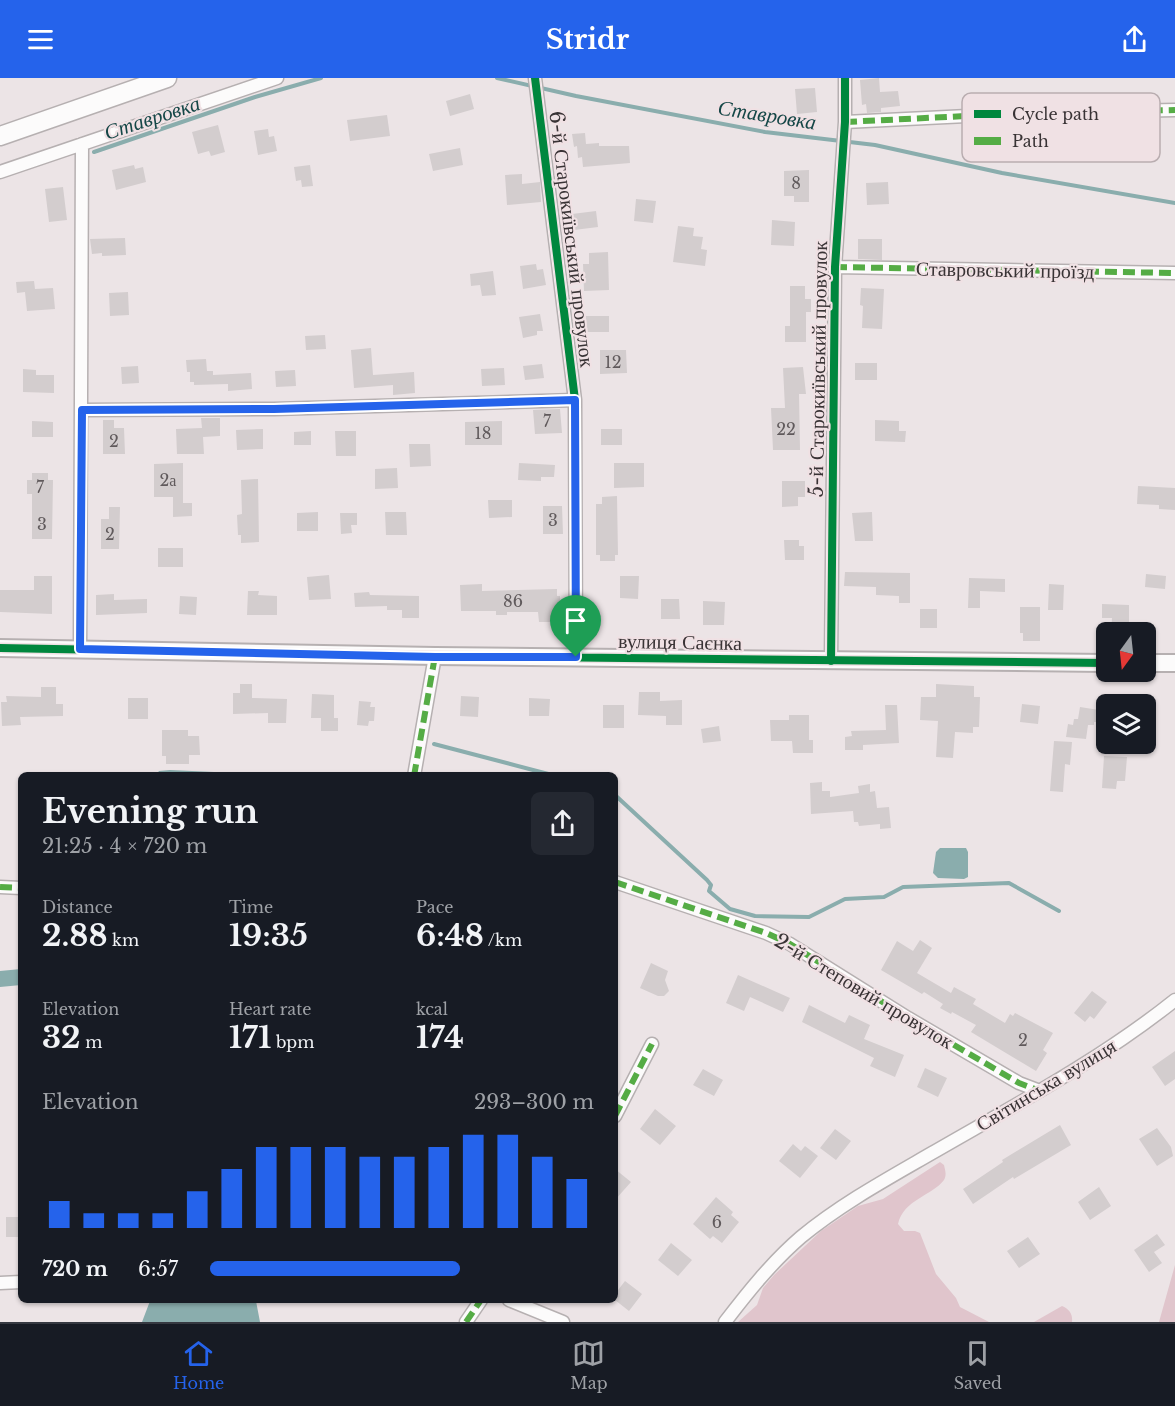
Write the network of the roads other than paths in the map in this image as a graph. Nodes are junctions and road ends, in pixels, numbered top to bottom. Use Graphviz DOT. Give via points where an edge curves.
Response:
graph roads {
  1 [pos="167,78"];
  2 [pos="277,78"];
  3 [pos="535,78"];
  4 [pos="845,78"];
  5 [pos="1160,110"];
  6 [pos="1175,110"];
  7 [pos="962,116"];
  8 [pos="845,122"];
  9 [pos="0,136"];
  10 [pos="82,144"];
  11 [pos="0,172"];
  12 [pos="835,267"];
  13 [pos="1175,273"];
  14 [pos="575,400"];
  15 [pos="82,410"];
  16 [pos="0,648"];
  17 [pos="80,649"];
  18 [pos="435,657"];
  19 [pos="576,657"];
  20 [pos="831,661"];
  21 [pos="1096,663"];
  22 [pos="1156,663"];
  23 [pos="1175,663"];
  24 [pos="415,772"];
  25 [pos="618,883"];
  26 [pos="0,887"];
  27 [pos="18,888"];
  28 [pos="1175,1000"];
  29 [pos="652,1044"];
  30 [pos="1040,1091"];
  31 [pos="618,1110"];
  32 [pos="18,1282"];
  33 [pos="0,1283"];
  34 [pos="479,1303"];
  35 [pos="516,1303"];
  36 [pos="466,1322"];
  37 [pos="563,1322"];
  38 [pos="725,1322"];
  1 -- 9 [label="main road"];
  2 -- 10 [label="street"];
  3 -- 14 [label="street, 6-й Старокиївський провулок"];
  4 -- 8 [label="street, 5-й Старокиївський провулок"];
  5 -- 6 [label="street"];
  7 -- 8 [label="street"];
  8 -- 12 [label="street, 5-й Старокиївський провулок"];
  10 -- 11 [label="street"];
  10 -- 15 [label="street"];
  12 -- 13 [label="street, Ставровський проїзд"];
  12 -- 20 [label="street, 5-й Старокиївський провулок"];
  14 -- 15 [label="street"];
  14 -- 19 [label="street, 6-й Старокиївський провулок"];
  15 -- 17 [label="street"];
  16 -- 17 [label="street, вулиця Саєнка"];
  17 -- 18 [label="street, вулиця Саєнка"];
  18 -- 19 [label="street, вулиця Саєнка"];
  18 -- 24 [label="street"];
  19 -- 20 [label="street, вулиця Саєнка"];
  20 -- 21 [label="street, вулиця Саєнка"];
  22 -- 23 [label="street"];
  25 -- 30 [label="street, 2-й Степовий провулок" via="790,944 928,1030 1019,1083"];
  26 -- 27 [label="street"];
  28 -- 30 [label="street, Світинська вулиця" via="1077,1070"];
  29 -- 31 [label="street"];
  30 -- 38 [label="street, Світинська вулиця" via="833,1213 776,1261"];
  32 -- 33 [label="street"];
  34 -- 36 [label="street"];
  35 -- 37 [label="street"];
}
